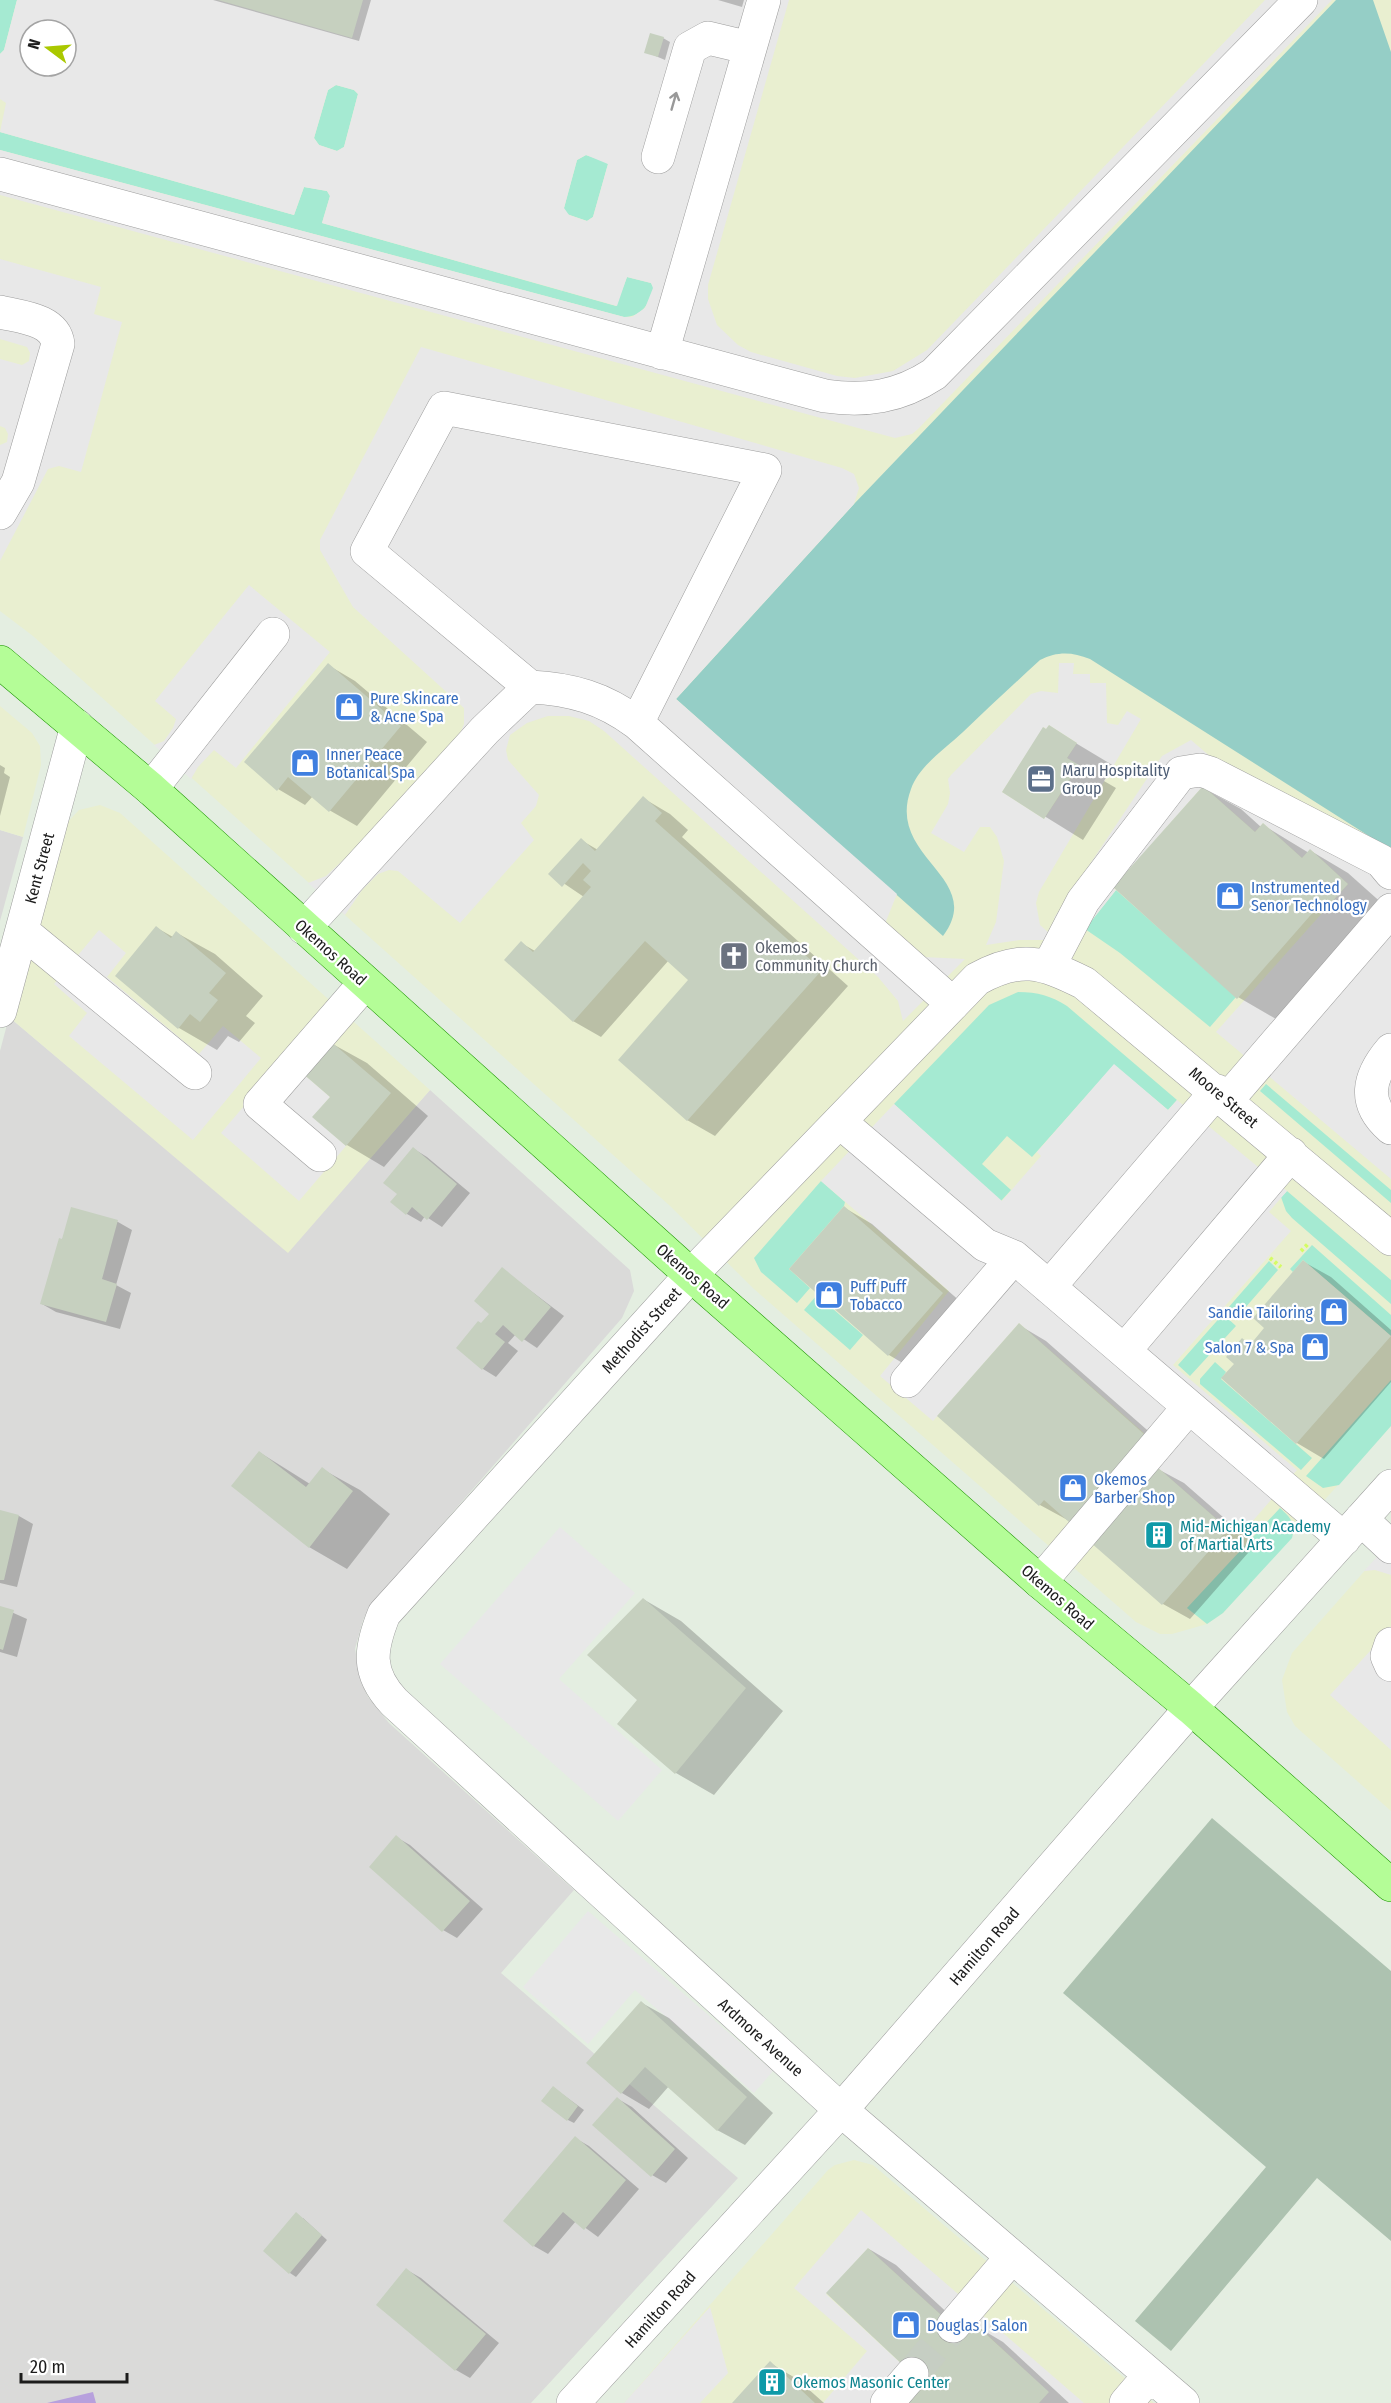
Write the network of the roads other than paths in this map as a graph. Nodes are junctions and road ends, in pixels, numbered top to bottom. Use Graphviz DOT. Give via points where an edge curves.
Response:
graph roads {
  1 [pos="764,0"];
  2 [pos="1301,0"];
  3 [pos="750,48"];
  4 [pos="658,157"];
  5 [pos="0,174"];
  6 [pos="0,312"];
  7 [pos="662,353"];
  8 [pos="9,480"];
  9 [pos="0,513"];
  10 [pos="273,634"];
  11 [pos="0,662"];
  12 [pos="531,687"];
  13 [pos="637,723"];
  14 [pos="77,726"];
  15 [pos="151,789"];
  16 [pos="1391,873"];
  17 [pos="1391,910"];
  18 [pos="304,928"];
  19 [pos="22,930"];
  20 [pos="1049,966"];
  21 [pos="365,982"];
  22 [pos="953,1004"];
  23 [pos="0,1011"];
  24 [pos="1391,1050"];
  25 [pos="195,1072"];
  26 [pos="1222,1096"];
  27 [pos="841,1123"];
  28 [pos="1391,1128"];
  29 [pos="1291,1154"];
  30 [pos="320,1155"];
  31 [pos="1391,1239"];
  32 [pos="1014,1257"];
  33 [pos="691,1275"];
  34 [pos="1049,1287"];
  35 [pos="1124,1351"];
  36 [pos="907,1381"];
  37 [pos="1190,1407"];
  38 [pos="1391,1486"];
  39 [pos="1353,1529"];
  40 [pos="1391,1547"];
  41 [pos="1040,1582"];
  42 [pos="1391,1644"];
  43 [pos="373,1646"];
  44 [pos="1391,1665"];
  45 [pos="1191,1708"];
  46 [pos="1391,1885"];
  47 [pos="841,2110"];
  48 [pos="1012,2257"];
  49 [pos="953,2326"];
  50 [pos="912,2374"];
  51 [pos="1150,2375"];
  52 [pos="573,2403"];
  53 [pos="887,2403"];
  54 [pos="1126,2403"];
  55 [pos="1183,2403"];
  1 -- 3 [label="street"];
  2 -- 7 [label="street" via="934,375 917,385 880,398 843,399"];
  4 -- 3 [label="street, one-way" via="690,48 708,38"];
  3 -- 7 [label="street"];
  5 -- 7 [label="street"];
  6 -- 8 [label="street" via="46,325 57,337 56,350"];
  8 -- 9 [label="street"];
  10 -- 15 [label="street"];
  11 -- 14 [label="main road, Okemos Road"];
  12 -- 13 [label="street" via="561,688 591,696"];
  12 -- 13 [label="street" via="367,551 444,408 765,470"];
  12 -- 18 [label="street" via="485,730"];
  13 -- 22 [label="street"];
  14 -- 15 [label="main road, Okemos Road"];
  14 -- 19 [label="street, Kent Street"];
  15 -- 18 [label="main road, Okemos Road"];
  16 -- 20 [label="street" via="1381,861 1221,779 1200,770 1190,771 1181,774 1083,901"];
  17 -- 26 [label="street"];
  18 -- 21 [label="main road, Okemos Road"];
  19 -- 23 [label="street, Kent Street"];
  19 -- 25 [label="street"];
  20 -- 22 [label="street, Methodist Street" via="1029,963 993,970 976,979"];
  20 -- 26 [label="street, Moore Street" via="1084,983"];
  21 -- 30 [label="street" via="260,1104"];
  21 -- 33 [label="main road, Okemos Road"];
  22 -- 27 [label="street, Methodist Street"];
  24 -- 28 [label="street" via="1376,1070 1371,1092 1377,1114"];
  26 -- 29 [label="street, Moore Street"];
  26 -- 34 [label="street"];
  27 -- 32 [label="street" via="985,1245"];
  27 -- 33 [label="street, Methodist Street"];
  29 -- 31 [label="street, Moore Street"];
  29 -- 35 [label="street"];
  32 -- 34 [label="street"];
  32 -- 36 [label="street"];
  33 -- 41 [label="main road, Okemos Road"];
  33 -- 43 [label="street, Methodist Street" via="384,1614"];
  34 -- 35 [label="street"];
  35 -- 37 [label="street"];
  37 -- 39 [label="street"];
  37 -- 41 [label="street"];
  38 -- 39 [label="street, Hamilton Road"];
  39 -- 40 [label="street"];
  39 -- 45 [label="street, Hamilton Road"];
  41 -- 45 [label="main road, Okemos Road"];
  42 -- 44 [label="street" via="1387,1656"];
  43 -- 47 [label="street, Ardmore Avenue" via="376,1678 394,1702"];
  45 -- 46 [label="main road, Okemos Road"];
  45 -- 47 [label="street, Hamilton Road"];
  47 -- 48 [label="street, Ardmore Avenue"];
  47 -- 52 [label="street, Hamilton Road"];
  48 -- 49 [label="street"];
  48 -- 51 [label="street, Ardmore Avenue"];
  50 -- 53 [label="street"];
  51 -- 54 [label="street"];
  51 -- 55 [label="street, Ardmore Avenue"];
}
